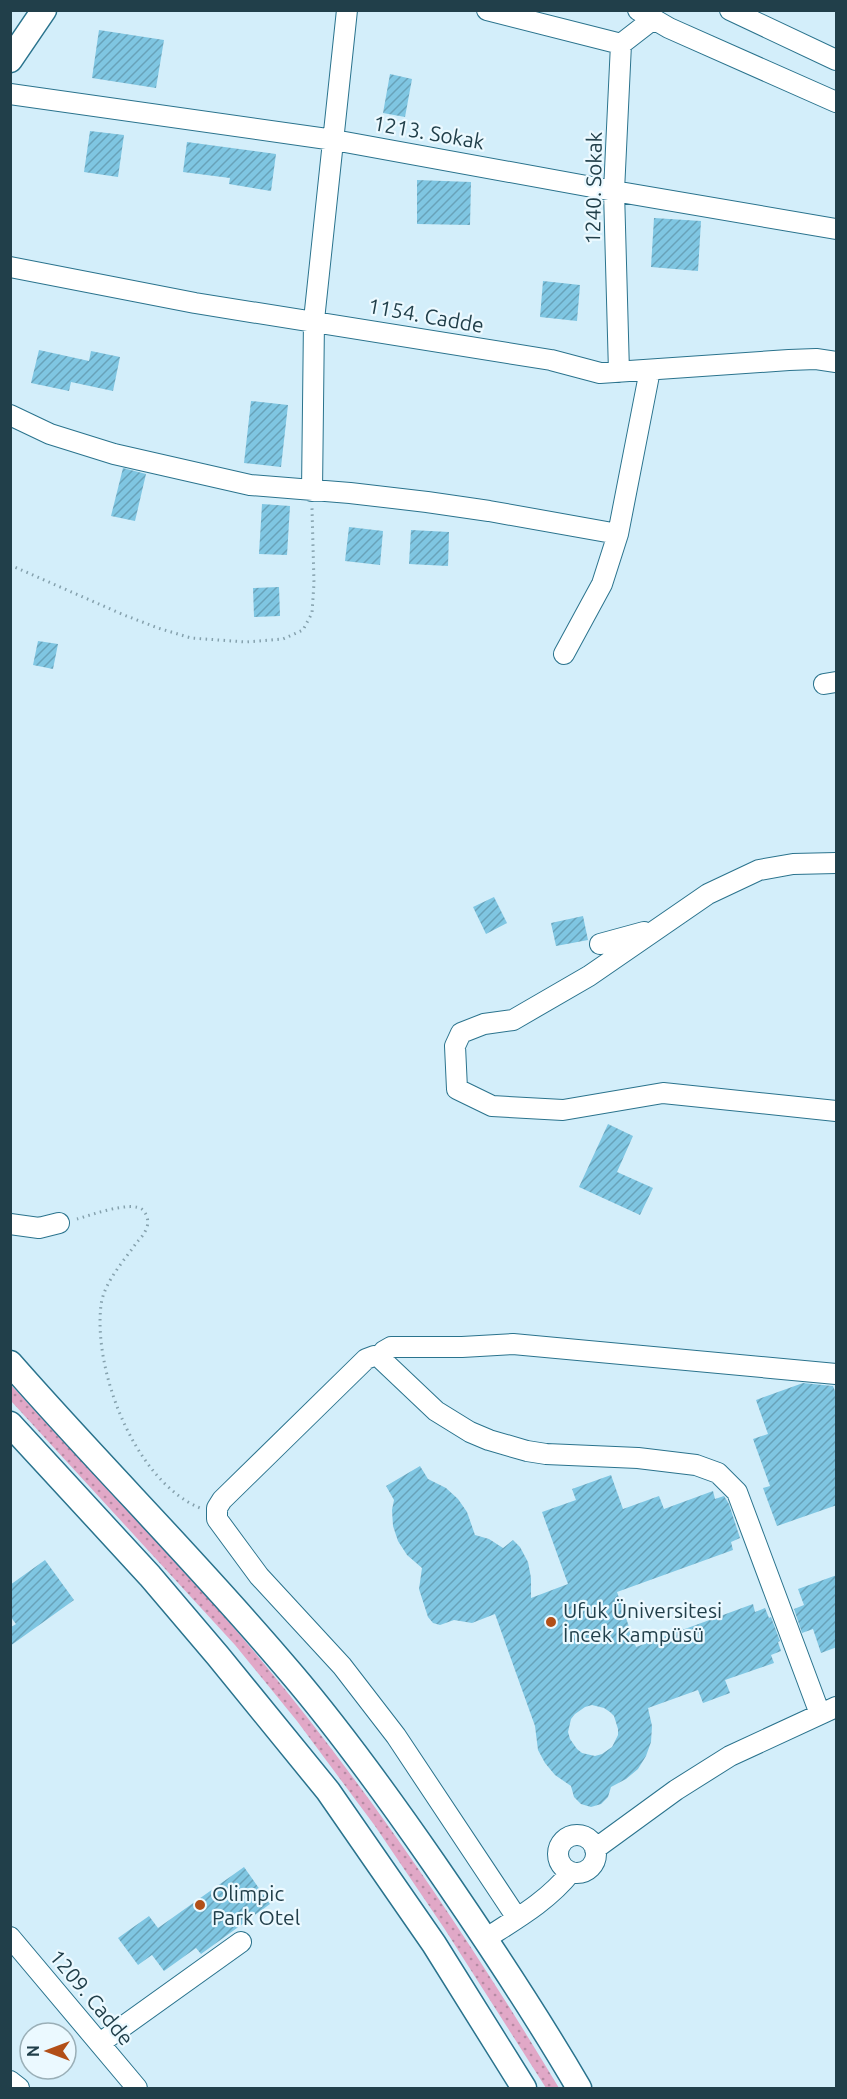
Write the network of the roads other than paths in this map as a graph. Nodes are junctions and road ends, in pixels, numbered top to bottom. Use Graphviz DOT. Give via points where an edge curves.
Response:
graph roads {
  1 [pos="44,10"];
  2 [pos="347,10"];
  3 [pos="487,10"];
  4 [pos="730,10"];
  5 [pos="645,15"];
  6 [pos="621,44"];
  7 [pos="10,60"];
  8 [pos="837,60"];
  9 [pos="10,94"];
  10 [pos="837,102"];
  11 [pos="334,140"];
  12 [pos="614,191"];
  13 [pos="837,229"];
  14 [pos="10,267"];
  15 [pos="314,320"];
  16 [pos="837,362"];
  17 [pos="650,370"];
  18 [pos="619,372"];
  19 [pos="10,415"];
  20 [pos="312,491"];
  21 [pos="618,534"];
  22 [pos="564,654"];
  23 [pos="837,863"];
  24 [pos="664,925"];
  25 [pos="600,944"];
  26 [pos="837,1111"];
  27 [pos="59,1223"];
  28 [pos="10,1224"];
  29 [pos="379,1357"];
  30 [pos="10,1363"];
  31 [pos="837,1374"];
  32 [pos="10,1424"];
  33 [pos="828,1710"];
  34 [pos="595,1849"];
  35 [pos="571,1872"];
  36 [pos="517,1918"];
  37 [pos="10,1936"];
  38 [pos="485,1939"];
  39 [pos="241,1942"];
  40 [pos="100,2043"];
  41 [pos="10,2081"];
  42 [pos="20,2088"];
  43 [pos="137,2088"];
  44 [pos="524,2088"];
  45 [pos="579,2088"];
  1 -- 7 [label="main road"];
  2 -- 11 [label="street"];
  3 -- 6 [label="street"];
  4 -- 8 [label="street"];
  5 -- 6 [label="street"];
  5 -- 10 [label="street"];
  6 -- 12 [label="street, 1240. Sokak"];
  9 -- 11 [label="street, 1213. Sokak"];
  11 -- 12 [label="street, 1213. Sokak"];
  11 -- 15 [label="street"];
  12 -- 13 [label="street, 1213. Sokak"];
  12 -- 18 [label="street, 1240. Sokak"];
  14 -- 15 [label="street, 1154. Cadde" via="195,303"];
  15 -- 18 [label="street, 1154. Cadde" via="551,360 600,372"];
  15 -- 20 [label="street"];
  16 -- 17 [label="street, 1154. Cadde" via="789,360"];
  17 -- 18 [label="street, 1154. Cadde"];
  17 -- 21 [label="street"];
  19 -- 20 [label="street" via="50,434 114,454 250,485"];
  20 -- 21 [label="street" via="458,506"];
  21 -- 22 [label="street" via="602,584"];
  23 -- 24 [label="street" via="759,870 708,894"];
  24 -- 25 [label="street"];
  24 -- 26 [label="street" via="589,976 513,1020 484,1024 461,1033 454,1046 457,1089 492,1106 563,1110 663,1093"];
  27 -- 28 [label="street" via="39,1228"];
  29 -- 31 [label="street" via="391,1347 513,1344"];
  29 -- 33 [label="street" via="436,1411 489,1440 546,1454 696,1465 726,1479 737,1492"];
  29 -- 36 [label="street" via="366,1359 222,1500 216,1512 218,1524 342,1666 396,1736"];
  30 -- 38 [label="main road" via="291,1672 400,1815"];
  32 -- 44 [label="main road" via="150,1576 328,1791 434,1944"];
  33 -- 34 [label="street" via="761,1740 700,1774"];
  34 -- 35 [label="street" via="590,1868"];
  34 -- 35 [label="street" via="581,1835 562,1841 558,1860"];
  35 -- 36 [label="street" via="543,1901"];
  36 -- 38 [label="street"];
  37 -- 40 [label="street, 1209. Cadde"];
  38 -- 45 [label="main road"];
  39 -- 40 [label="street"];
  40 -- 43 [label="street, 1209. Cadde"];
  41 -- 42 [label="street"];
}
